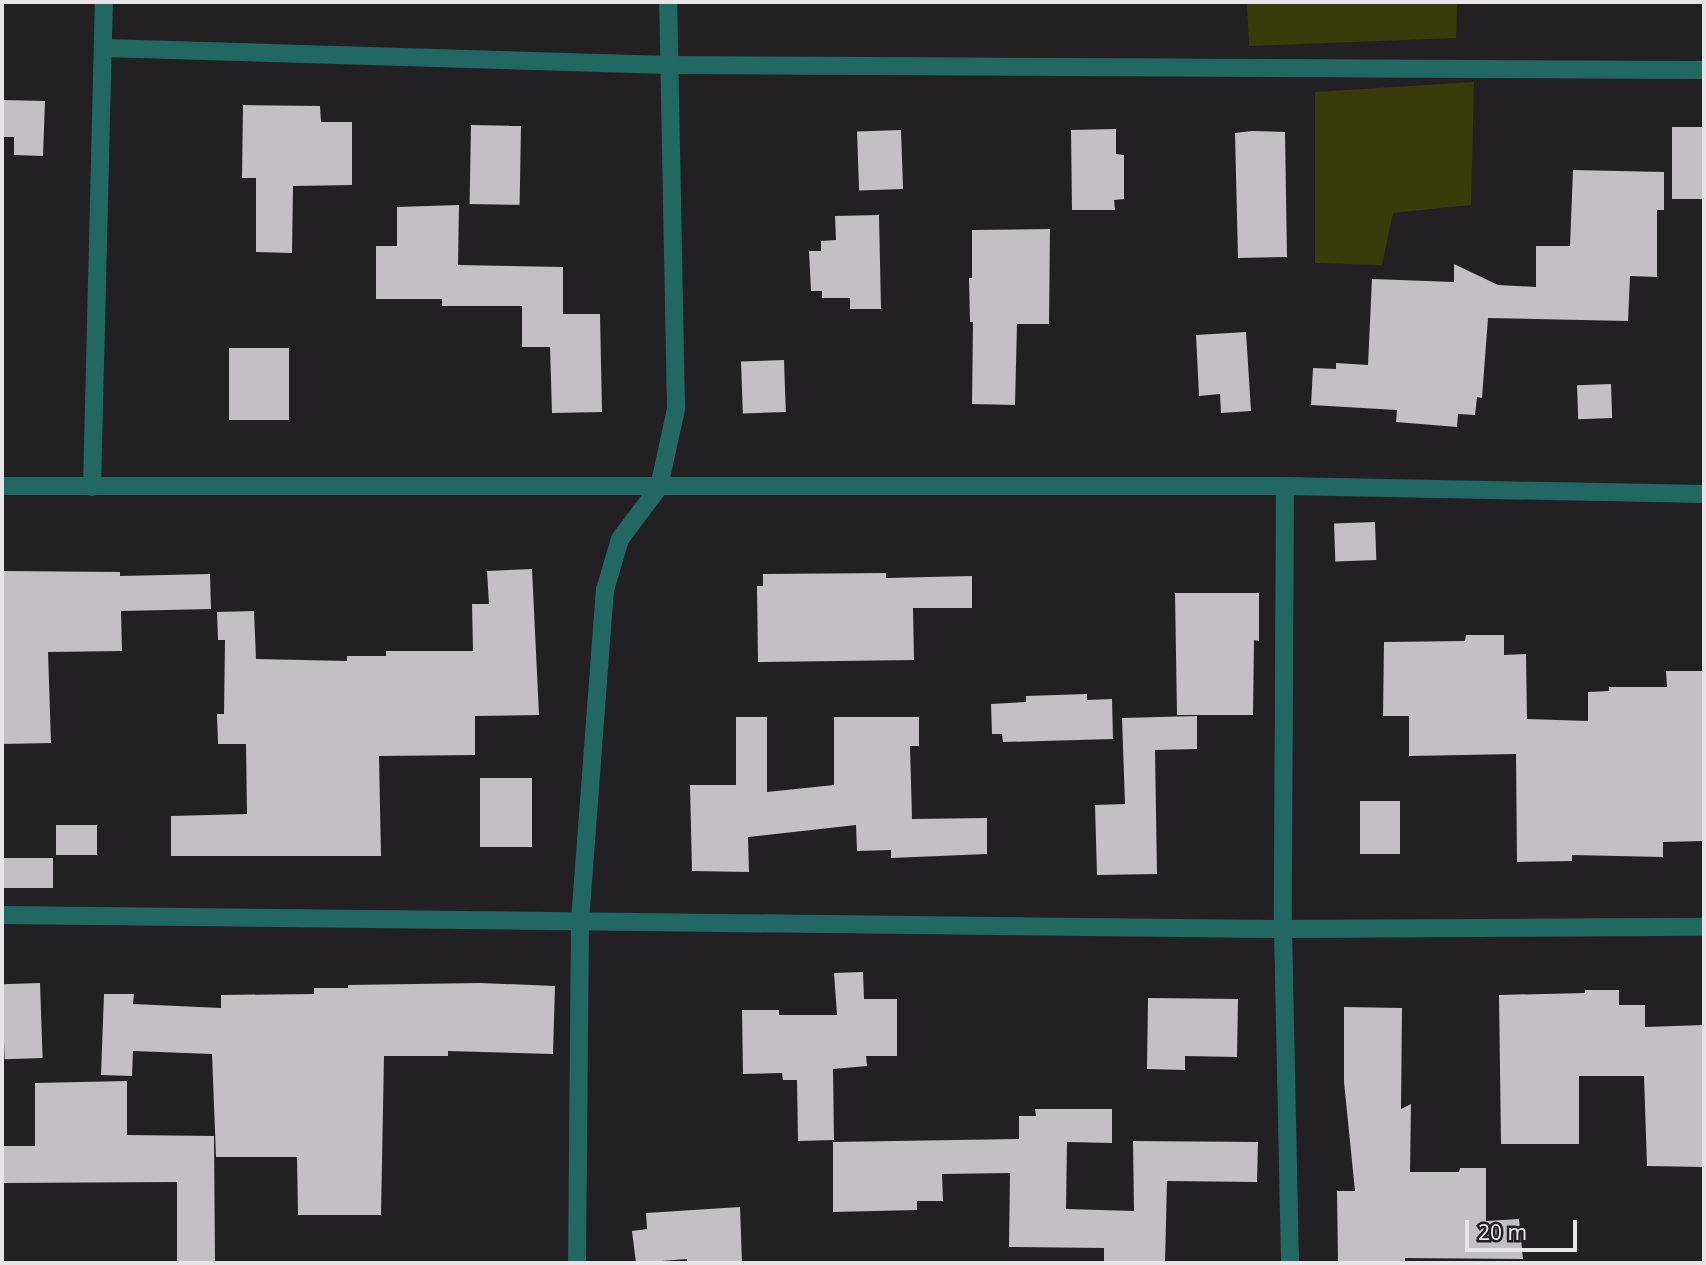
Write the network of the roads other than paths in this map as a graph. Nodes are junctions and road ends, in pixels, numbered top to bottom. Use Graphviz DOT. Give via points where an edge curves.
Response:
graph roads {
  1 [pos="104,2"];
  2 [pos="668,2"];
  3 [pos="104,48"];
  4 [pos="668,65"];
  5 [pos="1704,70"];
  6 [pos="2,486"];
  7 [pos="1286,486"];
  8 [pos="92,487"];
  9 [pos="659,487"];
  10 [pos="1704,494"];
  11 [pos="2,915"];
  12 [pos="580,921"];
  13 [pos="1704,927"];
  14 [pos="1283,929"];
  15 [pos="577,1263"];
  16 [pos="1290,1263"];
  1 -- 3 [label="street"];
  2 -- 4 [label="street"];
  3 -- 4 [label="street"];
  3 -- 8 [label="street"];
  4 -- 5 [label="street"];
  4 -- 9 [label="street" via="676,409"];
  6 -- 8 [label="street"];
  7 -- 9 [label="street"];
  7 -- 10 [label="street"];
  7 -- 14 [label="street"];
  8 -- 9 [label="street"];
  9 -- 12 [label="street" via="620,538 605,590"];
  11 -- 12 [label="street"];
  12 -- 14 [label="street"];
  12 -- 15 [label="street"];
  13 -- 14 [label="street"];
  14 -- 16 [label="street"];
}
